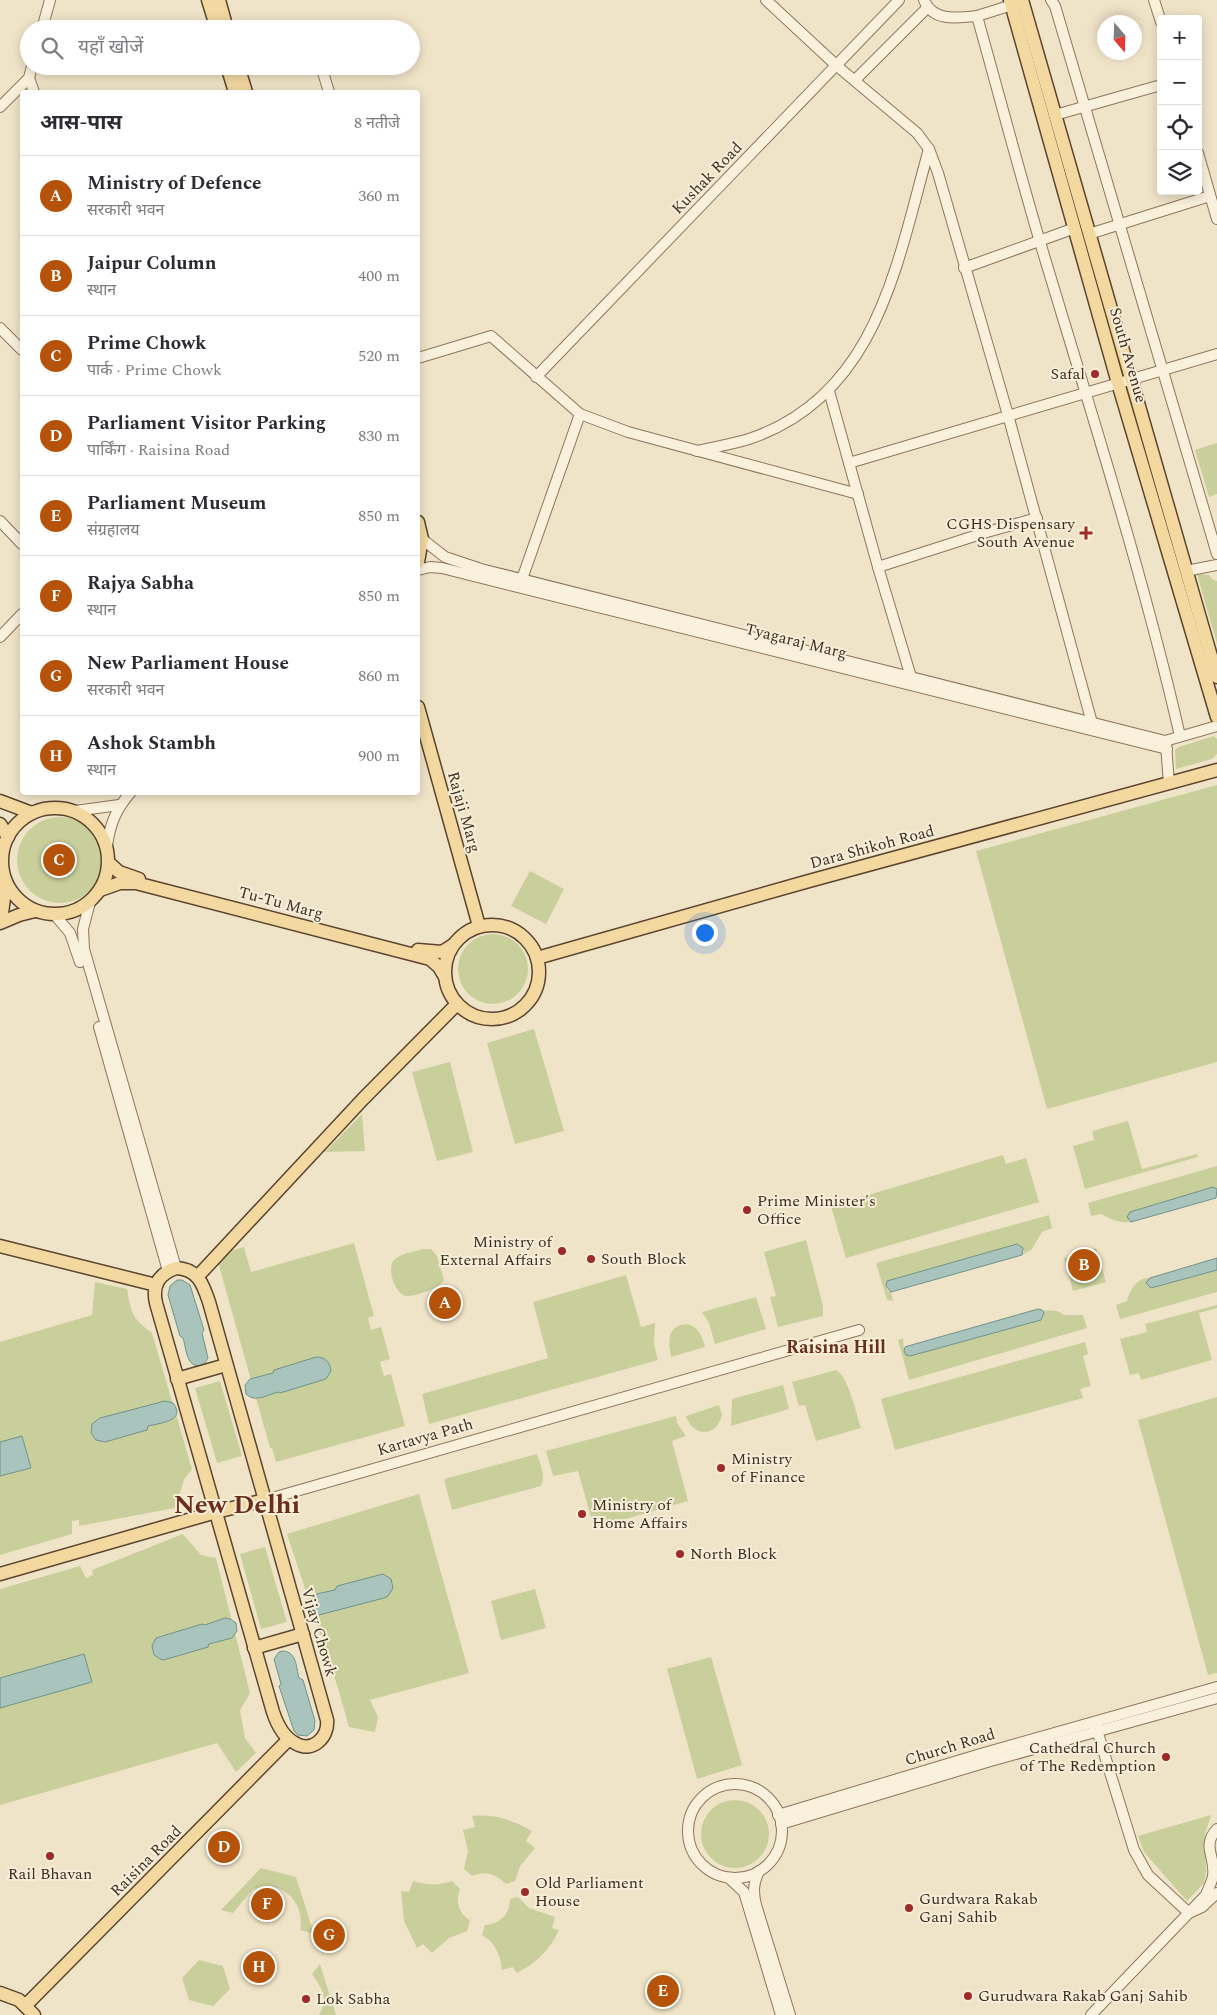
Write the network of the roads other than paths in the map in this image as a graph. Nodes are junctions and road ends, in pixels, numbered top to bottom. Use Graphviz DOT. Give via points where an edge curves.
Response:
graph roads {
  1 [pos="50,0"];
  2 [pos="208,0"];
  3 [pos="219,0"];
  4 [pos="766,0"];
  5 [pos="899,0"];
  6 [pos="1051,0"];
  7 [pos="1154,0"];
  8 [pos="1019,1"];
  9 [pos="925,4"];
  10 [pos="1159,15"];
  11 [pos="977,16"];
  12 [pos="44,20"];
  13 [pos="214,20"];
  14 [pos="225,20"];
  15 [pos="837,66"];
  16 [pos="30,75"];
  17 [pos="230,75"];
  18 [pos="241,75"];
  19 [pos="323,75"];
  20 [pos="29,78"];
  21 [pos="855,80"];
  22 [pos="1157,85"];
  23 [pos="33,90"];
  24 [pos="234,90"];
  25 [pos="245,90"];
  26 [pos="328,90"];
  27 [pos="1085,106"];
  28 [pos="0,107"];
  29 [pos="1055,115"];
  30 [pos="929,149"];
  31 [pos="1202,167"];
  32 [pos="1210,196"];
  33 [pos="1217,219"];
  34 [pos="1120,223"];
  35 [pos="1074,228"];
  36 [pos="1089,234"];
  37 [pos="1040,241"];
  38 [pos="964,268"];
  39 [pos="0,328"];
  40 [pos="20,348"];
  41 [pos="1217,354"];
  42 [pos="420,357"];
  43 [pos="1162,370"];
  44 [pos="536,377"];
  45 [pos="1131,379"];
  46 [pos="1118,383"];
  47 [pos="829,391"];
  48 [pos="1086,392"];
  49 [pos="580,414"];
  50 [pos="1008,415"];
  51 [pos="696,451"];
  52 [pos="849,463"];
  53 [pos="858,494"];
  54 [pos="1037,518"];
  55 [pos="0,522"];
  56 [pos="420,530"];
  57 [pos="422,539"];
  58 [pos="20,542"];
  59 [pos="420,550"];
  60 [pos="1217,554"];
  61 [pos="1217,566"];
  62 [pos="878,567"];
  63 [pos="420,570"];
  64 [pos="1186,571"];
  65 [pos="522,579"];
  66 [pos="20,616"];
  67 [pos="0,638"];
  68 [pos="911,677"];
  69 [pos="1217,677"];
  70 [pos="420,714"];
  71 [pos="1217,717"];
  72 [pos="1092,722"];
  73 [pos="1217,726"];
  74 [pos="1180,736"];
  75 [pos="1166,745"];
  76 [pos="1217,770"];
  77 [pos="1169,784"];
  78 [pos="128,795"];
  79 [pos="0,801"];
  80 [pos="119,805"];
  81 [pos="75,811"];
  82 [pos="32,813"];
  83 [pos="0,824"];
  84 [pos="8,837"];
  85 [pos="107,846"];
  86 [pos="109,863"];
  87 [pos="6,882"];
  88 [pos="100,890"];
  89 [pos="90,902"];
  90 [pos="35,911"];
  91 [pos="56,915"];
  92 [pos="1,922"];
  93 [pos="479,926"];
  94 [pos="453,945"];
  95 [pos="537,958"];
  96 [pos="445,977"];
  97 [pos="457,1004"];
  98 [pos="0,1246"];
  99 [pos="172,1270"];
  100 [pos="198,1276"];
  101 [pos="156,1285"];
  102 [pos="859,1330"];
  103 [pos="226,1365"];
  104 [pos="177,1379"];
  105 [pos="265,1500"];
  106 [pos="216,1512"];
  107 [pos="0,1574"];
  108 [pos="303,1634"];
  109 [pos="254,1648"];
  110 [pos="1217,1687"];
  111 [pos="1217,1698"];
  112 [pos="1095,1722"];
  113 [pos="1098,1732"];
  114 [pos="289,1739"];
  115 [pos="986,1758"];
  116 [pos="780,1819"];
  117 [pos="1217,1829"];
  118 [pos="758,1872"];
  119 [pos="729,1878"];
  120 [pos="1217,1894"];
  121 [pos="1189,1913"];
  122 [pos="1,1993"];
  123 [pos="30,2010"];
  124 [pos="781,2015"];
  125 [pos="790,2015"];
  126 [pos="1091,2015"];
  1 -- 12 [label="street"];
  2 -- 13 [label="main road"];
  3 -- 14 [label="main road"];
  4 -- 15 [label="street"];
  5 -- 15 [label="street, Kushak Road"];
  6 -- 27 [label="street"];
  7 -- 10 [label="street"];
  8 -- 11 [label="street"];
  8 -- 29 [label="main road, South Avenue"];
  8 -- 35 [label="main road, South Avenue"];
  9 -- 11 [label="street" via="937,16"];
  9 -- 21 [label="street"];
  11 -- 37 [label="street"];
  15 -- 21 [label="street"];
  15 -- 44 [label="street, Kushak Road"];
  16 -- 20 [label="street"];
  17 -- 24 [label="main road"];
  18 -- 25 [label="main road"];
  19 -- 26 [label="street"];
  20 -- 23 [label="street"];
  20 -- 28 [label="street"];
  21 -- 30 [label="street" via="917,133"];
  22 -- 27 [label="street"];
  27 -- 29 [label="street"];
  27 -- 34 [label="street"];
  29 -- 36 [label="main road, South Avenue"];
  30 -- 38 [label="street"];
  30 -- 47 [label="street" via="894,274 876,319 854,361"];
  31 -- 32 [label="street"];
  32 -- 33 [label="street"];
  32 -- 34 [label="street"];
  34 -- 36 [label="street"];
  34 -- 43 [label="street"];
  35 -- 37 [label="street"];
  35 -- 46 [label="main road, South Avenue"];
  36 -- 45 [label="main road, South Avenue"];
  37 -- 38 [label="street"];
  37 -- 48 [label="street"];
  38 -- 50 [label="street"];
  39 -- 40 [label="street"];
  41 -- 43 [label="street"];
  42 -- 44 [label="street" via="491,336"];
  43 -- 45 [label="street"];
  43 -- 60 [label="street"];
  44 -- 49 [label="street"];
  45 -- 46 [label="street"];
  45 -- 64 [label="main road, South Avenue"];
  46 -- 48 [label="street"];
  46 -- 71 [label="main road, South Avenue"];
  47 -- 51 [label="street" via="789,420 750,439"];
  47 -- 52 [label="street"];
  48 -- 50 [label="street"];
  48 -- 74 [label="street" via="1158,646"];
  49 -- 51 [label="street" via="628,432"];
  49 -- 65 [label="street"];
  50 -- 52 [label="street"];
  50 -- 54 [label="street"];
  51 -- 53 [label="street"];
  52 -- 53 [label="street"];
  53 -- 62 [label="street"];
  54 -- 62 [label="street"];
  54 -- 72 [label="street"];
  55 -- 58 [label="street"];
  56 -- 57 [label="main road"];
  57 -- 59 [label="main road"];
  57 -- 65 [label="street, Tyagaraj Marg" via="446,557"];
  61 -- 64 [label="street"];
  62 -- 68 [label="street"];
  63 -- 75 [label="street, Tyagaraj Marg" via="442,568"];
  64 -- 69 [label="main road, South Avenue"];
  65 -- 68 [label="street, Tyagaraj Marg"];
  66 -- 67 [label="street"];
  68 -- 72 [label="street, Tyagaraj Marg"];
  70 -- 93 [label="main road, Rajaji Marg"];
  72 -- 75 [label="street, Tyagaraj Marg"];
  73 -- 74 [label="street"];
  74 -- 75 [label="street"];
  75 -- 77 [label="street"];
  76 -- 77 [label="main road, Dara Shikoh Road"];
  77 -- 95 [label="main road, Dara Shikoh Road"];
  78 -- 80 [label="street"];
  79 -- 82 [label="main road"];
  80 -- 81 [label="street"];
  80 -- 85 [label="street"];
  81 -- 82 [label="main road" via="53,808"];
  81 -- 85 [label="main road" via="92,821"];
  82 -- 84 [label="main road" via="18,823"];
  83 -- 84 [label="main road"];
  84 -- 87 [label="main road" via="2,859"];
  85 -- 86 [label="main road"];
  86 -- 88 [label="main road" via="107,877"];
  86 -- 94 [label="main road, Tu-Tu Marg" via="131,877 420,950 442,952"];
  87 -- 90 [label="main road" via="23,904"];
  87 -- 92 [label="main road"];
  88 -- 89 [label="main road"];
  88 -- 96 [label="main road, Tu-Tu Marg" via="120,883 136,884 248,911 430,959"];
  89 -- 91 [label="main road" via="74,912"];
  89 -- 99 [label="street" via="83,929 84,949"];
  90 -- 91 [label="main road"];
  90 -- 92 [label="main road"];
  91 -- 99 [label="street" via="70,933 78,952"];
  93 -- 94 [label="main road"];
  93 -- 95 [label="main road" via="500,925 519,933"];
  94 -- 96 [label="main road"];
  95 -- 97 [label="main road" via="538,983 525,1004 515,1012 504,1017 475,1017"];
  96 -- 97 [label="main road"];
  97 -- 100 [label="main road" via="363,1099"];
  98 -- 101 [label="main road"];
  99 -- 100 [label="main road" via="192,1271"];
  99 -- 101 [label="main road" via="160,1277"];
  100 -- 103 [label="main road, Vijay Chowk" via="209,1302"];
  101 -- 104 [label="main road" via="154,1294"];
  102 -- 105 [label="street, Kartavya Path"];
  103 -- 104 [label="main road"];
  103 -- 105 [label="main road, Vijay Chowk"];
  104 -- 106 [label="main road"];
  105 -- 106 [label="main road, Kartavya Path"];
  105 -- 108 [label="main road, Vijay Chowk"];
  106 -- 107 [label="main road, Kartavya Path"];
  106 -- 109 [label="main road"];
  108 -- 109 [label="main road"];
  108 -- 114 [label="main road, Vijay Chowk" via="328,1727 320,1742 307,1747"];
  109 -- 114 [label="main road" via="279,1728"];
  110 -- 112 [label="street, Church Road"];
  111 -- 113 [label="street, Church Road"];
  112 -- 113 [label="street"];
  112 -- 115 [label="street, Church Road"];
  113 -- 115 [label="street, Church Road"];
  113 -- 121 [label="street" via="1134,1850 1148,1875"];
  114 -- 123 [label="main road, Raisina Road"];
  115 -- 116 [label="street, Church Road"];
  116 -- 118 [label="street" via="781,1838 777,1851"];
  116 -- 119 [label="street" via="767,1797 740,1785 721,1787 697,1804 688,1821 691,1849 710,1871"];
  117 -- 121 [label="street" via="1209,1842 1211,1881 1206,1895"];
  118 -- 119 [label="street"];
  118 -- 125 [label="street" via="754,1882 756,1905"];
  119 -- 124 [label="street" via="744,1892"];
  120 -- 121 [label="street"];
  121 -- 126 [label="street"];
  122 -- 123 [label="main road"];
}
